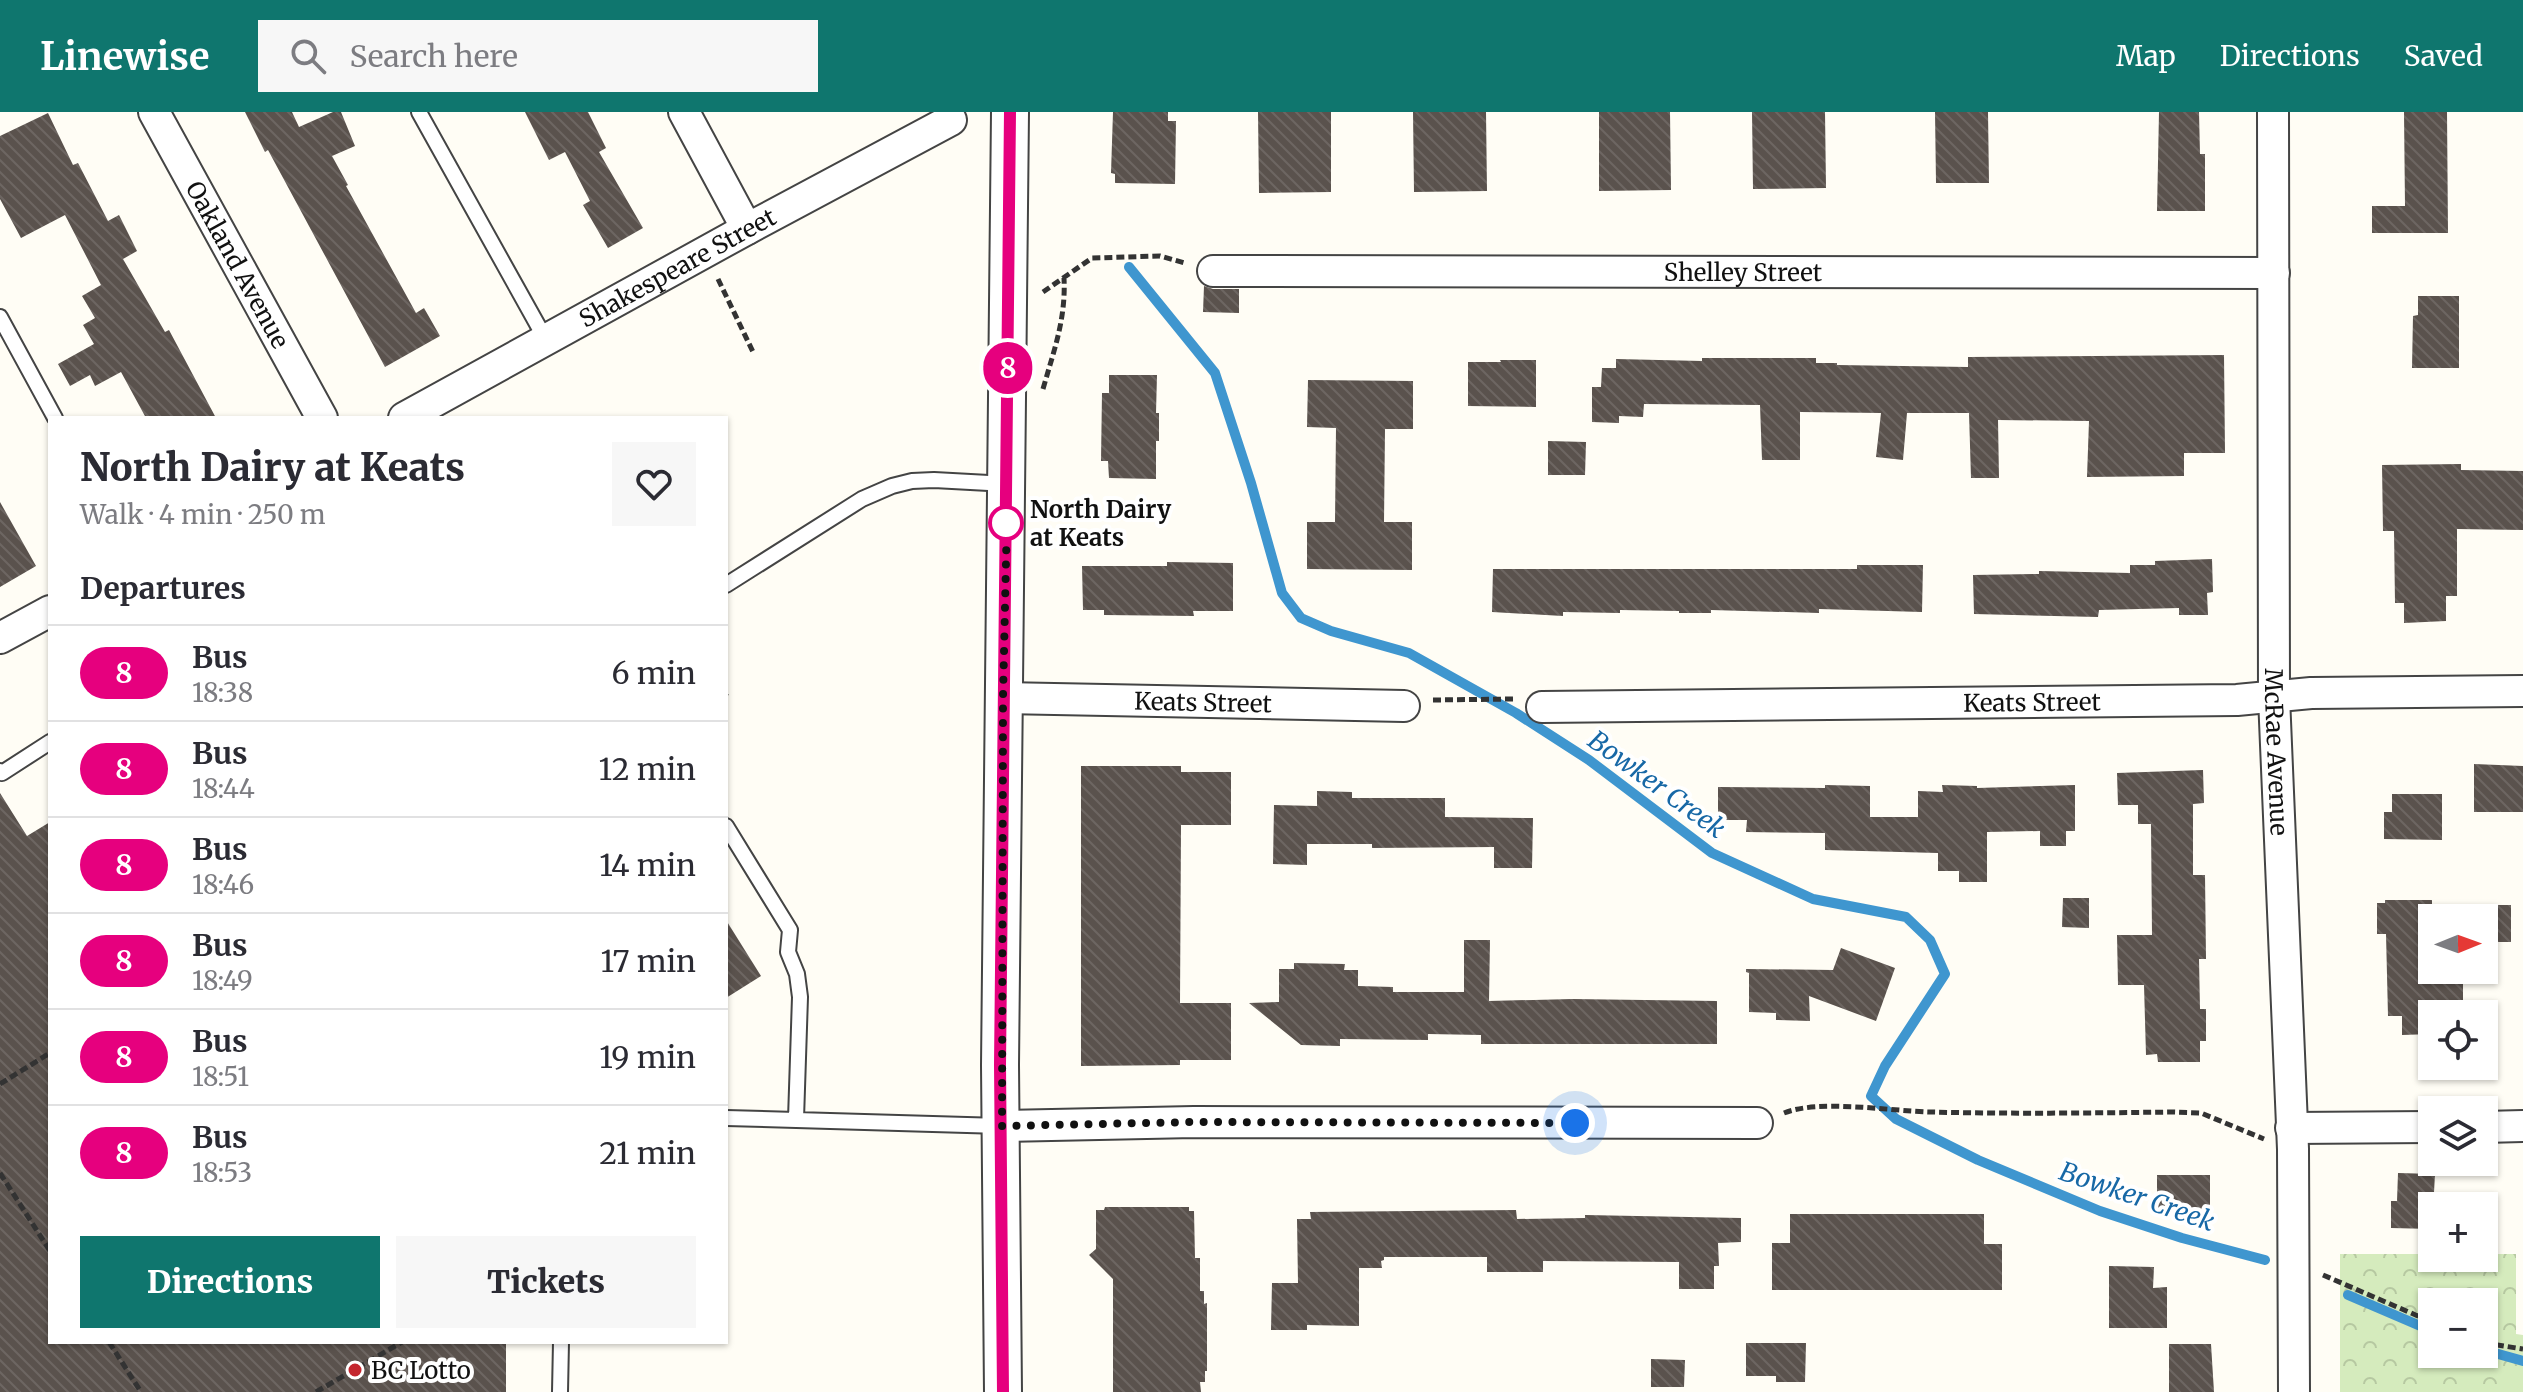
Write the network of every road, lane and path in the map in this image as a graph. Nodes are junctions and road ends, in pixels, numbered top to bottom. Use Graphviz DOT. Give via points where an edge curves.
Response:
graph roads {
  1 [pos="154,112"];
  2 [pos="419,112"];
  3 [pos="684,112"];
  4 [pos="1010,112"];
  5 [pos="2273,112"];
  6 [pos="949,116"];
  7 [pos="747,229"];
  8 [pos="1213,271"];
  9 [pos="2274,273"];
  10 [pos="1063,277"];
  11 [pos="718,278"];
  12 [pos="1009,292"];
  13 [pos="0,317"];
  14 [pos="546,340"];
  15 [pos="754,354"];
  16 [pos="1042,393"];
  17 [pos="54,416"];
  18 [pos="321,416"];
  19 [pos="408,416"];
  20 [pos="1007,484"];
  21 [pos="728,584"];
  22 [pos="48,612"];
  23 [pos="0,638"];
  24 [pos="2523,691"];
  25 [pos="2274,697"];
  26 [pos="1003,698"];
  27 [pos="1434,700"];
  28 [pos="1533,703"];
  29 [pos="1404,706"];
  30 [pos="48,743"];
  31 [pos="0,771"];
  32 [pos="728,829"];
  33 [pos="48,1054"];
  34 [pos="0,1084"];
  35 [pos="728,1118"];
  36 [pos="796,1119"];
  37 [pos="1757,1123"];
  38 [pos="1002,1126"];
  39 [pos="2523,1126"];
  40 [pos="2498,1127"];
  41 [pos="2418,1128"];
  42 [pos="2283,1135"];
  43 [pos="0,1173"];
  44 [pos="48,1248"];
  45 [pos="2293,1262"];
  46 [pos="2418,1316"];
  47 [pos="110,1344"];
  48 [pos="399,1344"];
  49 [pos="561,1344"];
  50 [pos="2498,1345"];
  51 [pos="2523,1349"];
  52 [pos="141,1392"];
  53 [pos="316,1392"];
  54 [pos="560,1392"];
  55 [pos="1003,1392"];
  56 [pos="2294,1392"];
  1 -- 18 [label="street, Oakland Avenue"];
  2 -- 14 [label="lane"];
  3 -- 7 [label="street"];
  4 -- 12 [label="street"];
  5 -- 9 [label="street, McRae Avenue"];
  6 -- 7 [label="street, Shakespeare Street"];
  7 -- 14 [label="street, Shakespeare Street"];
  8 -- 9 [label="street, Shelley Street"];
  8 -- 10 [label="path" via="1160,256 1092,258"];
  9 -- 25 [label="street, McRae Avenue"];
  10 -- 12 [label="path" via="1042,292"];
  10 -- 16 [label="path" via="1060,333"];
  11 -- 15 [label="path"];
  12 -- 20 [label="street"];
  13 -- 17 [label="lane"];
  14 -- 19 [label="street, Shakespeare Street"];
  20 -- 21 [label="lane" via="934,480 892,486 862,499"];
  20 -- 26 [label="street"];
  22 -- 23 [label="street"];
  24 -- 25 [label="street, Keats Street"];
  25 -- 28 [label="street, Keats Street"];
  25 -- 42 [label="street, McRae Avenue"];
  26 -- 29 [label="street, Keats Street"];
  26 -- 38 [label="street"];
  27 -- 28 [label="path"];
  30 -- 31 [label="lane"];
  32 -- 36 [label="lane" via="790,930 788,952 800,997"];
  33 -- 34 [label="path"];
  35 -- 36 [label="lane"];
  36 -- 38 [label="lane"];
  37 -- 38 [label="street"];
  37 -- 42 [label="path" via="1794,1109 1828,1107 2201,1113"];
  38 -- 55 [label="street"];
  39 -- 40 [label="street"];
  41 -- 42 [label="street"];
  42 -- 45 [label="street, McRae Avenue"];
  43 -- 44 [label="path"];
  45 -- 46 [label="path"];
  45 -- 56 [label="street, McRae Avenue"];
  47 -- 52 [label="path"];
  48 -- 53 [label="path"];
  49 -- 54 [label="lane"];
  50 -- 51 [label="path"];
}
